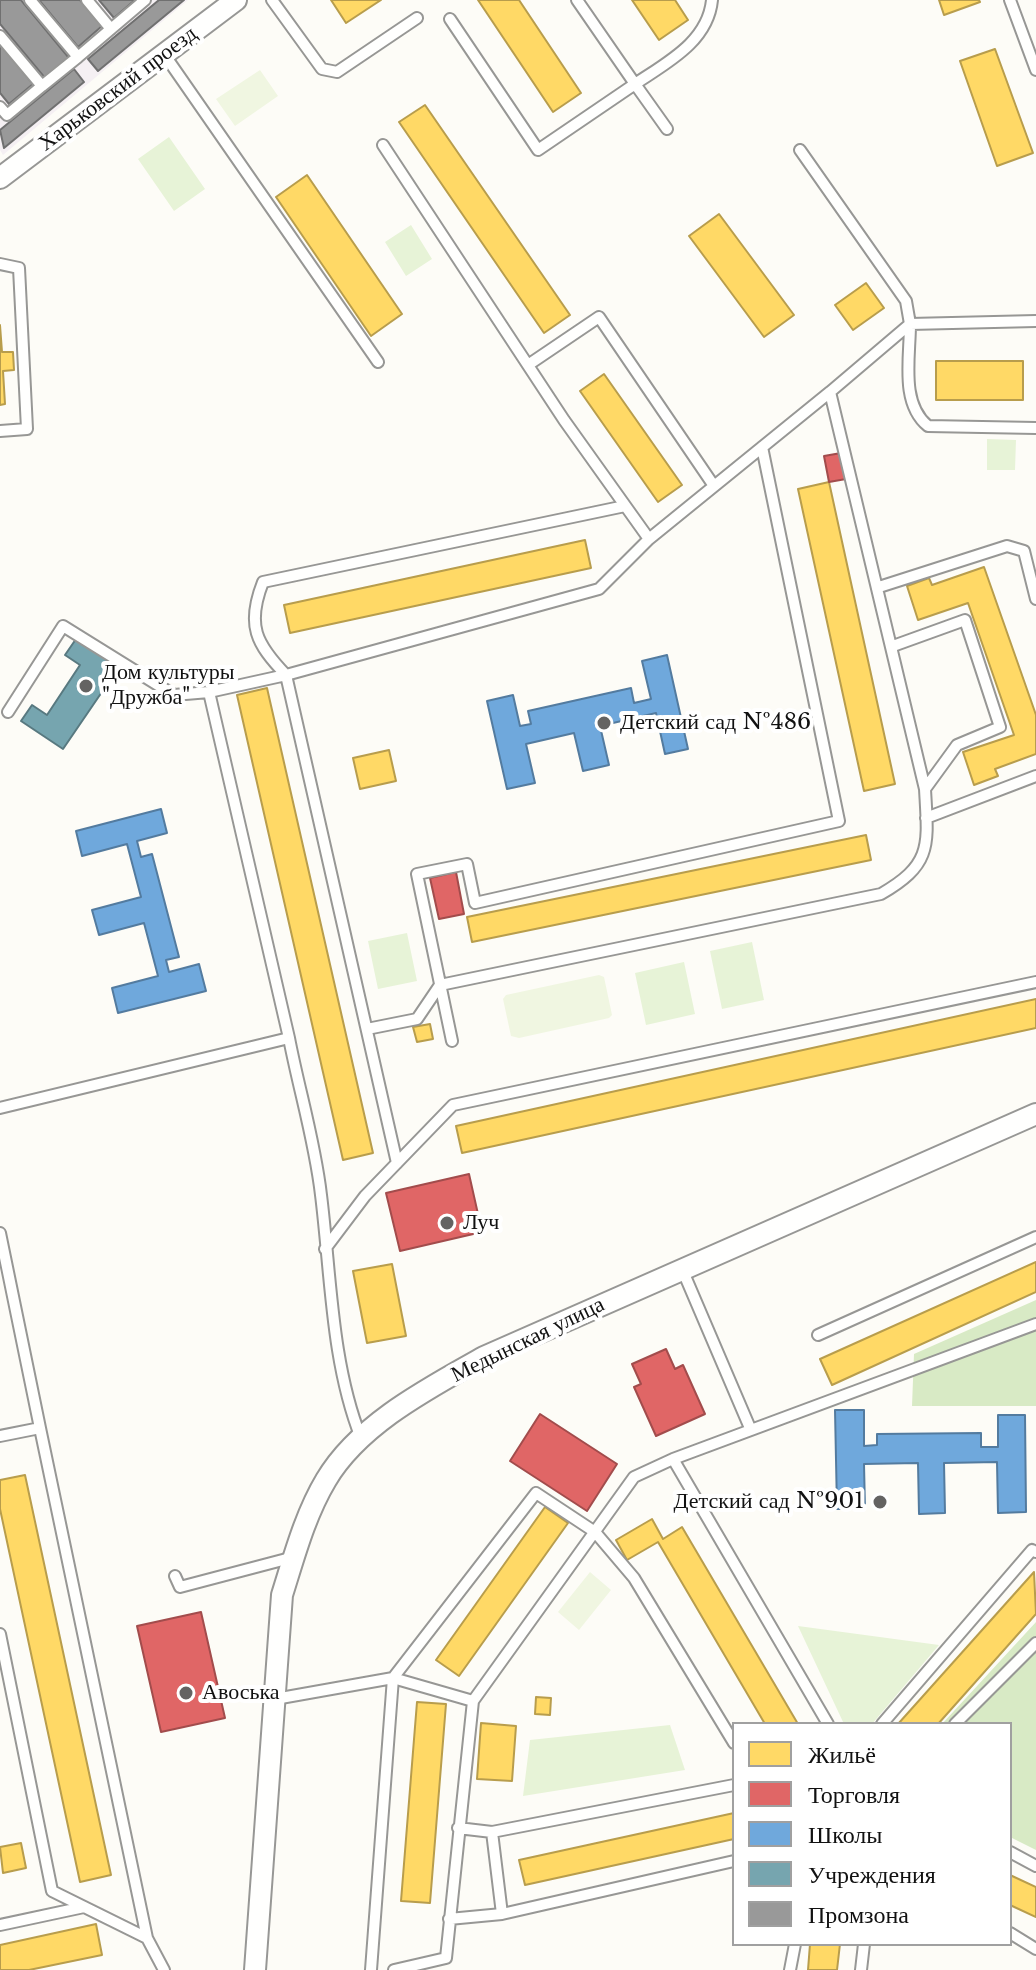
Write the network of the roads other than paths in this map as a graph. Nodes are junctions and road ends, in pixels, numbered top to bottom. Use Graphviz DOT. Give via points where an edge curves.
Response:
graph roads {
  1 [pos="30,0"];
  2 [pos="87,0"];
  3 [pos="146,0"];
  4 [pos="236,0"];
  5 [pos="272,0"];
  6 [pos="577,0"];
  7 [pos="712,0"];
  8 [pos="1010,0"];
  9 [pos="417,18"];
  10 [pos="450,19"];
  11 [pos="111,29"];
  12 [pos="0,36"];
  13 [pos="164,54"];
  14 [pos="78,57"];
  15 [pos="1036,70"];
  16 [pos="635,84"];
  17 [pos="42,86"];
  18 [pos="2,112"];
  19 [pos="667,129"];
  20 [pos="383,145"];
  21 [pos="800,150"];
  22 [pos="0,178"];
  23 [pos="0,264"];
  24 [pos="1036,321"];
  25 [pos="910,324"];
  26 [pos="378,362"];
  27 [pos="528,365"];
  28 [pos="830,392"];
  29 [pos="1036,428"];
  30 [pos="0,431"];
  31 [pos="762,447"];
  32 [pos="714,486"];
  33 [pos="625,506"];
  34 [pos="649,539"];
  35 [pos="879,587"];
  36 [pos="1036,599"];
  37 [pos="893,646"];
  38 [pos="286,675"];
  39 [pos="209,692"];
  40 [pos="8,712"];
  41 [pos="1036,776"];
  42 [pos="925,789"];
  43 [pos="926,818"];
  44 [pos="1036,982"];
  45 [pos="440,985"];
  46 [pos="367,1029"];
  47 [pos="289,1038"];
  48 [pos="452,1041"];
  49 [pos="0,1108"];
  50 [pos="1036,1114"];
  51 [pos="397,1163"];
  52 [pos="0,1233"];
  53 [pos="1036,1237"];
  54 [pos="325,1249"];
  55 [pos="682,1269"];
  56 [pos="1036,1324"];
  57 [pos="818,1335"];
  58 [pos="40,1428"];
  59 [pos="750,1428"];
  60 [pos="0,1436"];
  61 [pos="361,1438"];
  62 [pos="673,1459"];
  63 [pos="595,1532"];
  64 [pos="1036,1552"];
  65 [pos="294,1557"];
  66 [pos="175,1576"];
  67 [pos="0,1634"];
  68 [pos="1036,1643"];
  69 [pos="393,1678"];
  70 [pos="275,1699"];
  71 [pos="473,1701"];
  72 [pos="827,1722"];
  73 [pos="884,1722"];
  74 [pos="957,1722"];
  75 [pos="732,1740"];
  76 [pos="732,1785"];
  77 [pos="458,1828"];
  78 [pos="492,1832"];
  79 [pos="1012,1853"];
  80 [pos="732,1861"];
  81 [pos="1036,1866"];
  82 [pos="84,1907"];
  83 [pos="502,1914"];
  84 [pos="449,1919"];
  85 [pos="0,1925"];
  86 [pos="1012,1934"];
  87 [pos="147,1938"];
  88 [pos="795,1946"];
  89 [pos="864,1946"];
  90 [pos="1036,1949"];
  91 [pos="446,1964"];
  92 [pos="164,1970"];
  93 [pos="255,1970"];
  94 [pos="371,1970"];
  95 [pos="394,1970"];
  96 [pos="790,1970"];
  97 [pos="861,1970"];
  1 -- 14 [label="lane"];
  2 -- 11 [label="lane"];
  3 -- 11 [label="lane"];
  4 -- 13 [label="street, Харьковский проезд"];
  5 -- 9 [label="lane" via="322,69 337,72"];
  6 -- 16 [label="lane"];
  7 -- 16 [label="lane" via="711,14 690,46"];
  8 -- 15 [label="lane"];
  10 -- 16 [label="lane" via="538,150"];
  11 -- 14 [label="lane"];
  12 -- 17 [label="lane"];
  13 -- 22 [label="street, Харьковский проезд"];
  13 -- 26 [label="lane"];
  14 -- 17 [label="lane"];
  16 -- 19 [label="lane"];
  17 -- 18 [label="lane"];
  20 -- 27 [label="lane"];
  21 -- 25 [label="lane" via="906,301"];
  23 -- 30 [label="lane" via="19,268 27,429"];
  24 -- 25 [label="lane"];
  25 -- 28 [label="lane"];
  25 -- 29 [label="lane" via="910,398 917,417 928,426"];
  27 -- 32 [label="lane" via="599,317"];
  27 -- 33 [label="lane"];
  28 -- 31 [label="lane"];
  28 -- 35 [label="lane"];
  31 -- 32 [label="lane"];
  31 -- 45 [label="lane" via="839,821 475,903 467,864 417,874"];
  32 -- 34 [label="lane"];
  33 -- 34 [label="lane"];
  33 -- 38 [label="lane" via="263,582 254,606 260,648"];
  34 -- 38 [label="lane" via="599,589"];
  35 -- 36 [label="lane" via="1007,546 1024,551"];
  35 -- 37 [label="lane"];
  37 -- 42 [label="lane"];
  37 -- 42 [label="lane" via="965,620 1000,727 957,745"];
  38 -- 39 [label="lane"];
  38 -- 46 [label="lane"];
  39 -- 40 [label="lane" via="174,695 63,626"];
  39 -- 47 [label="lane"];
  41 -- 43 [label="lane"];
  42 -- 43 [label="lane"];
  43 -- 45 [label="lane" via="921,863 881,894"];
  44 -- 51 [label="lane" via="453,1105"];
  45 -- 46 [label="lane" via="417,1019"];
  45 -- 48 [label="lane"];
  46 -- 51 [label="lane"];
  47 -- 49 [label="lane"];
  47 -- 54 [label="lane" via="321,1193"];
  50 -- 55 [label="street, Медынская улица"];
  51 -- 54 [label="lane"];
  52 -- 58 [label="lane"];
  53 -- 57 [label="lane"];
  54 -- 61 [label="lane" via="349,1407"];
  55 -- 59 [label="lane"];
  55 -- 61 [label="street, Медынская улица" via="484,1357 429,1388"];
  56 -- 59 [label="lane"];
  58 -- 60 [label="lane"];
  58 -- 87 [label="lane"];
  59 -- 62 [label="lane"];
  61 -- 65 [label="street, Медынская улица" via="326,1479"];
  62 -- 63 [label="lane" via="634,1477"];
  62 -- 72 [label="lane"];
  63 -- 69 [label="lane" via="536,1493"];
  63 -- 71 [label="lane"];
  63 -- 75 [label="lane" via="634,1578"];
  64 -- 73 [label="lane" via="1032,1550"];
  65 -- 66 [label="lane" via="180,1587"];
  65 -- 70 [label="street, Медынская улица" via="282,1595"];
  67 -- 82 [label="lane" via="52,1891"];
  68 -- 74 [label="lane"];
  69 -- 70 [label="lane"];
  69 -- 71 [label="lane"];
  69 -- 94 [label="lane"];
  70 -- 93 [label="street, Медынская улица"];
  71 -- 77 [label="lane"];
  76 -- 78 [label="lane"];
  77 -- 78 [label="lane"];
  77 -- 84 [label="lane"];
  78 -- 83 [label="lane"];
  79 -- 81 [label="lane"];
  80 -- 83 [label="lane"];
  82 -- 85 [label="lane"];
  82 -- 87 [label="lane"];
  83 -- 84 [label="lane"];
  84 -- 91 [label="lane"];
  86 -- 90 [label="lane"];
  87 -- 92 [label="lane"];
  88 -- 96 [label="lane"];
  89 -- 97 [label="lane"];
  91 -- 95 [label="lane"];
}
